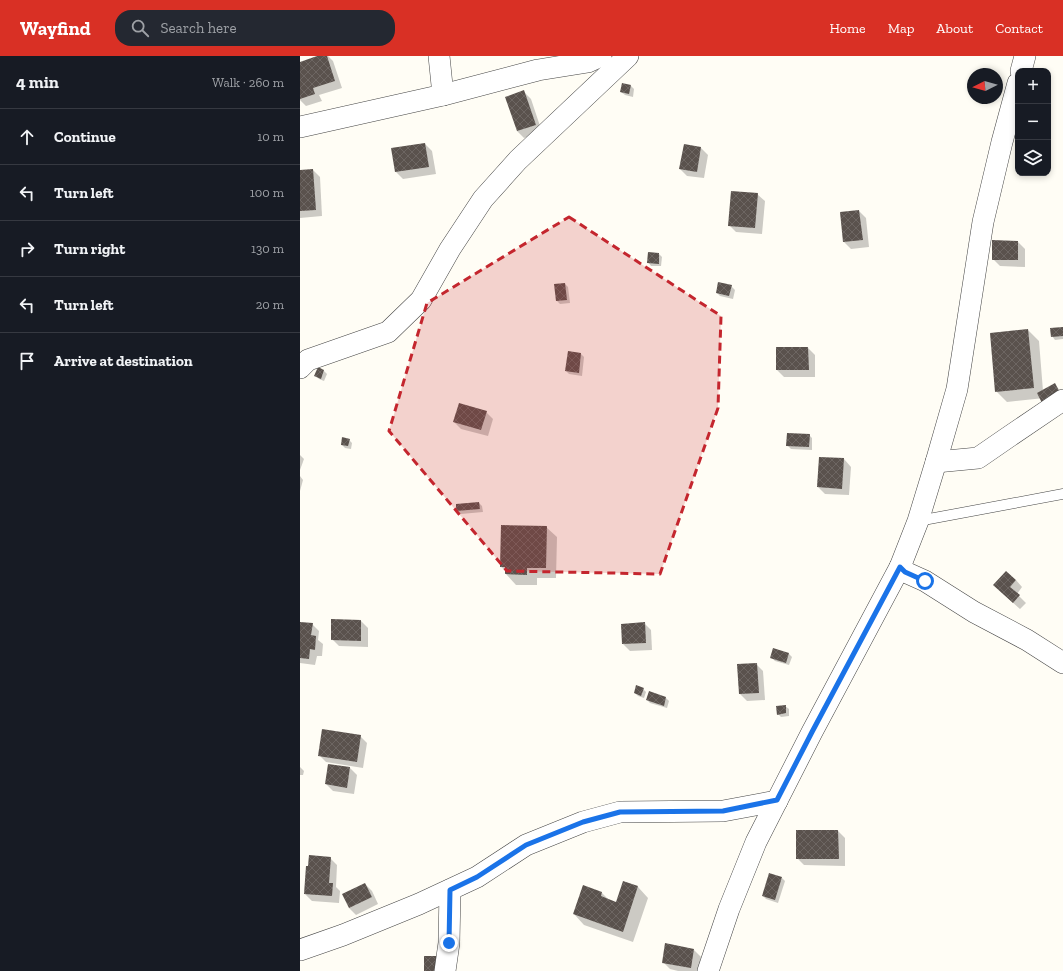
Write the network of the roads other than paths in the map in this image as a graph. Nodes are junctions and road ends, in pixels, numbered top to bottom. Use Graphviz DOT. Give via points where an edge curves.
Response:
graph roads {
  1 [pos="439,56"];
  2 [pos="601,56"];
  3 [pos="628,56"];
  4 [pos="1025,56"];
  5 [pos="1022,68"];
  6 [pos="1015,94"];
  7 [pos="443,95"];
  8 [pos="300,127"];
  9 [pos="300,368"];
  10 [pos="1063,400"];
  11 [pos="936,462"];
  12 [pos="1063,494"];
  13 [pos="918,521"];
  14 [pos="900,567"];
  15 [pos="1063,663"];
  16 [pos="777,800"];
  17 [pos="450,890"];
  18 [pos="300,950"];
  19 [pos="445,971"];
  20 [pos="708,971"];
  1 -- 7 [label="street"];
  2 -- 7 [label="street" via="588,62 538,70"];
  3 -- 9 [label="street" via="518,160 483,199 450,249 422,300 388,332 308,360"];
  4 -- 5 [label="street"];
  6 -- 11 [label="street" via="983,222 958,389"];
  7 -- 8 [label="street"];
  10 -- 11 [label="street" via="978,458"];
  11 -- 13 [label="street"];
  12 -- 13 [label="lane"];
  13 -- 14 [label="street"];
  14 -- 15 [label="street"];
  14 -- 16 [label="street"];
  16 -- 17 [label="street" via="723,811 620,812 583,822 526,845 477,877"];
  16 -- 20 [label="street" via="756,842"];
  17 -- 18 [label="street"];
  17 -- 19 [label="street" via="449,943"];
}
